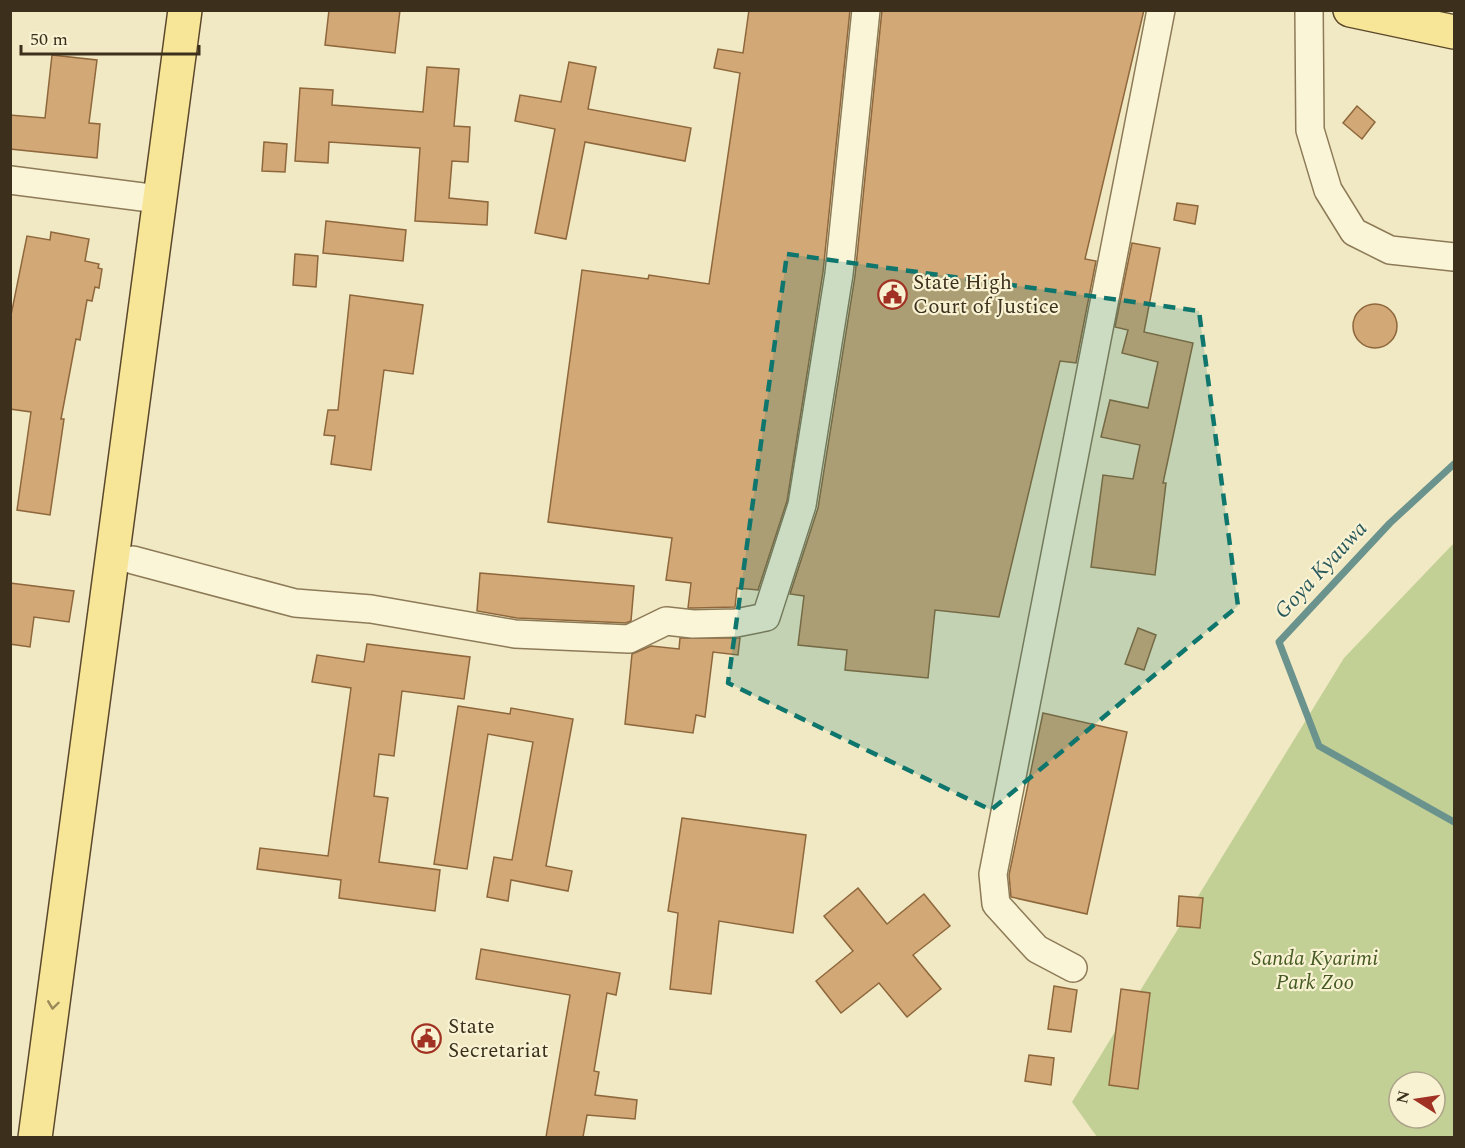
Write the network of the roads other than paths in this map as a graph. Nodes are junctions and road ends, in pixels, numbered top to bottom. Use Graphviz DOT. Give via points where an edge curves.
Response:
graph roads {
  1 [pos="185,10"];
  2 [pos="204,10"];
  3 [pos="866,10"];
  4 [pos="1161,10"];
  5 [pos="1309,10"];
  6 [pos="1350,10"];
  7 [pos="1455,32"];
  8 [pos="10,180"];
  9 [pos="158,199"];
  10 [pos="1455,257"];
  11 [pos="133,560"];
  12 [pos="1073,969"];
  13 [pos="35,1137"];
  14 [pos="57,1137"];
  1 -- 9 [label="main road"];
  2 -- 11 [label="main road"];
  3 -- 11 [label="street" via="839,274 802,505 766,617 736,623 666,621 629,639 515,634 371,609 295,603"];
  4 -- 12 [label="street" via="993,874 996,904 1037,948"];
  5 -- 10 [label="street" via="1310,130 1328,190 1354,232 1390,250"];
  6 -- 7 [label="main road"];
  8 -- 9 [label="street"];
  9 -- 13 [label="main road, one-way"];
  11 -- 14 [label="main road"];
}
